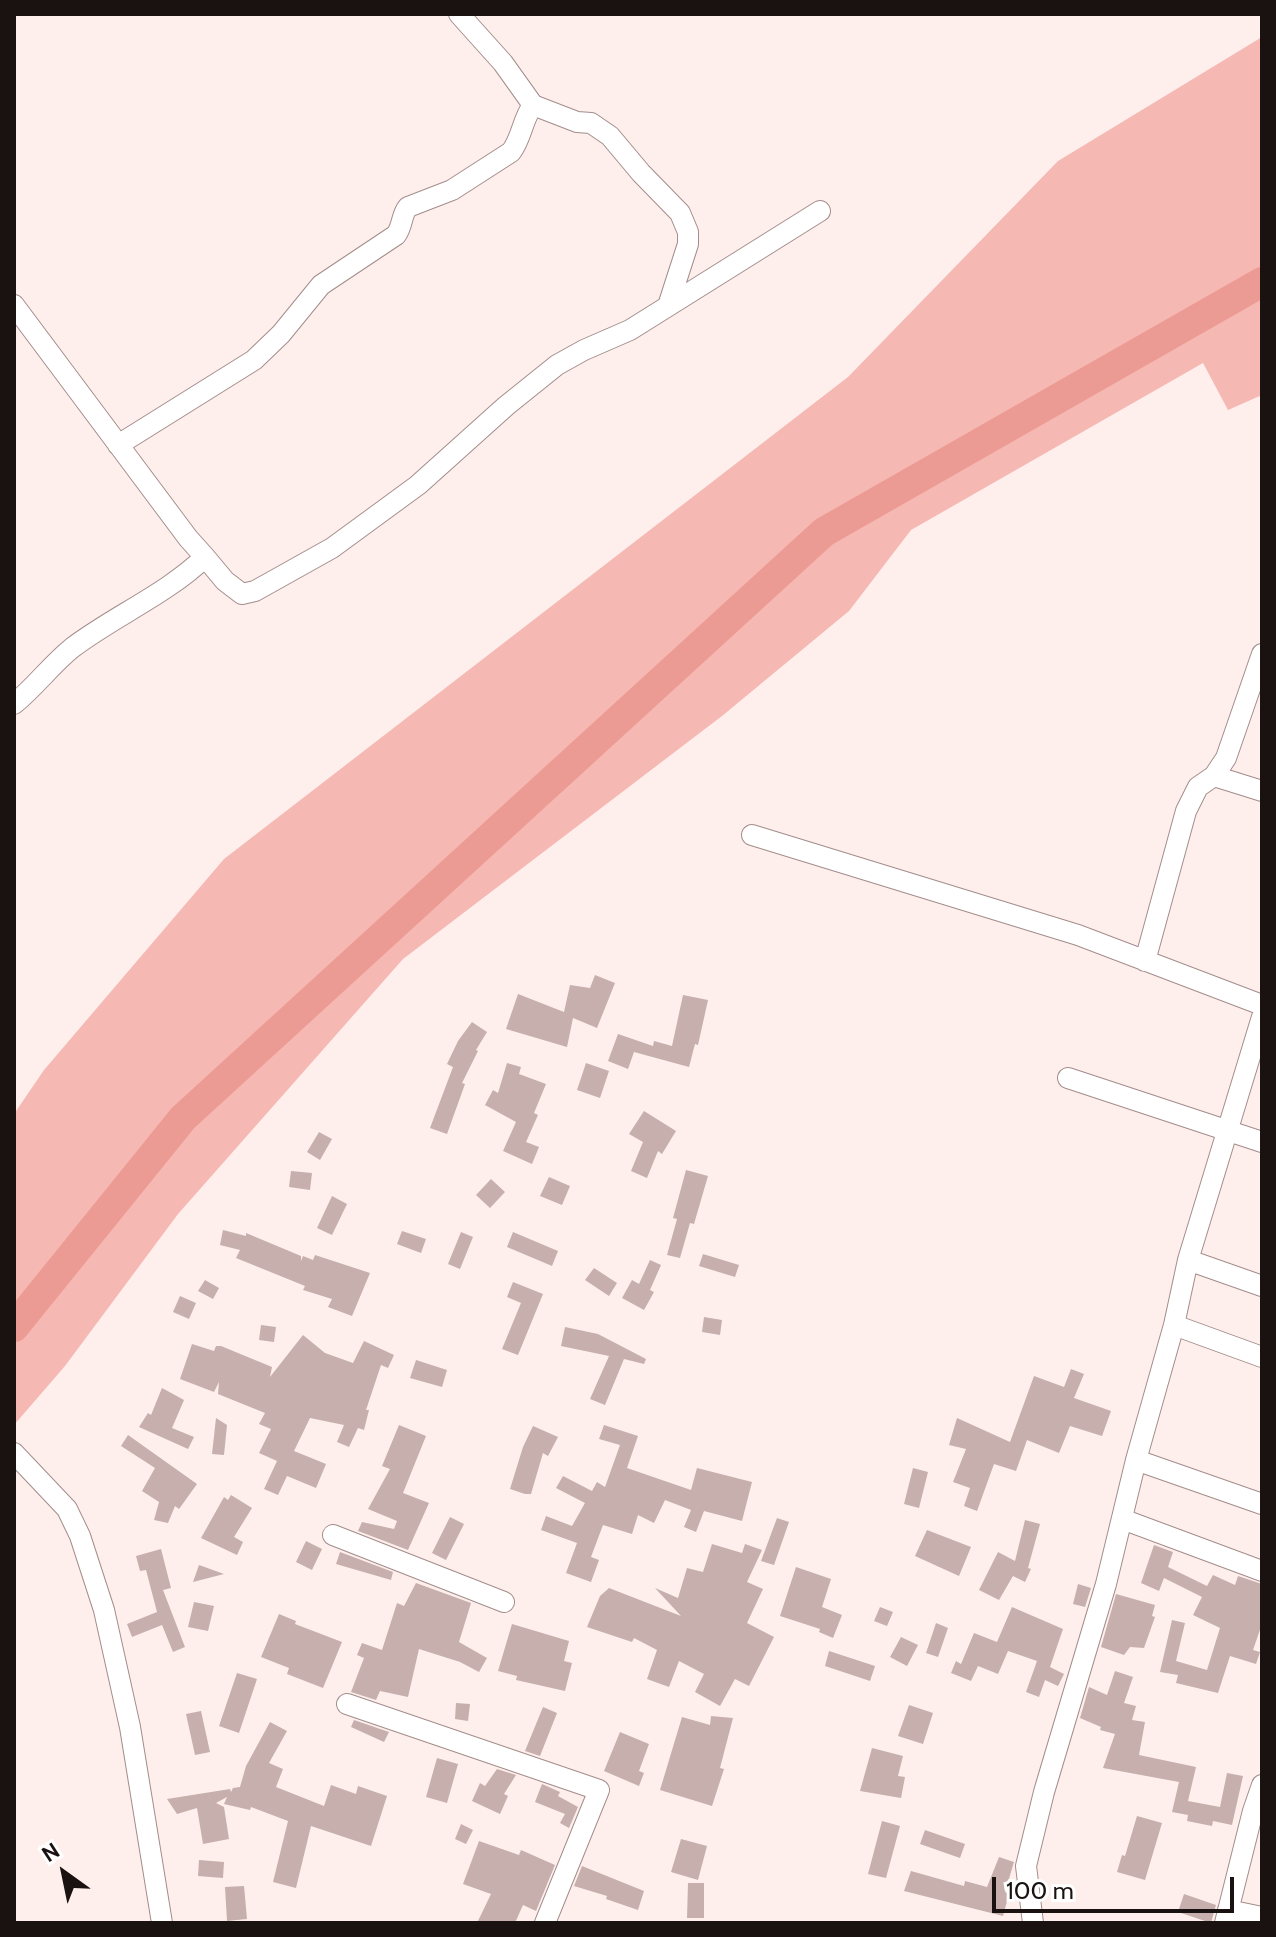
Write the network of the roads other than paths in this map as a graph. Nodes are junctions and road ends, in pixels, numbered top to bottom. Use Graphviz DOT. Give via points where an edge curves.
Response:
graph roads {
  1 [pos="459,14"];
  2 [pos="533,105"];
  3 [pos="820,211"];
  4 [pos="14,305"];
  5 [pos="668,306"];
  6 [pos="118,445"];
  7 [pos="205,557"];
  8 [pos="1262,654"];
  9 [pos="14,704"];
  10 [pos="1214,776"];
  11 [pos="1262,791"];
  12 [pos="752,835"];
  13 [pos="1145,961"];
  14 [pos="1262,1005"];
  15 [pos="1262,1017"];
  16 [pos="1068,1078"];
  17 [pos="1227,1128"];
  18 [pos="1262,1142"];
  19 [pos="1188,1260"];
  20 [pos="1262,1286"];
  21 [pos="1174,1325"];
  22 [pos="1262,1357"];
  23 [pos="14,1453"];
  24 [pos="1136,1460"];
  25 [pos="1262,1504"];
  26 [pos="1122,1519"];
  27 [pos="333,1535"];
  28 [pos="1262,1571"];
  29 [pos="504,1602"];
  30 [pos="347,1704"];
  31 [pos="1262,1785"];
  32 [pos="1226,1916"];
  33 [pos="1262,1917"];
  34 [pos="162,1923"];
  35 [pos="545,1923"];
  36 [pos="1033,1923"];
  1 -- 2 [label="street"];
  2 -- 5 [label="street" via="591,123 610,136 680,213 688,244"];
  2 -- 6 [label="street" via="511,152 452,190 408,207 396,235 321,285 254,360"];
  3 -- 5 [label="street"];
  4 -- 6 [label="street"];
  5 -- 7 [label="street" via="557,365 418,485 332,548 255,591 242,594"];
  6 -- 7 [label="street"];
  7 -- 9 [label="street" via="69,650"];
  8 -- 10 [label="street" via="1226,758"];
  10 -- 11 [label="street"];
  10 -- 13 [label="street" via="1198,787 1186,811"];
  12 -- 13 [label="street" via="1078,935"];
  13 -- 14 [label="street"];
  15 -- 17 [label="street"];
  16 -- 17 [label="street"];
  17 -- 18 [label="street"];
  17 -- 19 [label="street"];
  19 -- 20 [label="street"];
  19 -- 21 [label="street"];
  21 -- 22 [label="street"];
  21 -- 24 [label="street"];
  23 -- 34 [label="street" via="67,1509 104,1610 130,1727"];
  24 -- 25 [label="street"];
  24 -- 26 [label="street"];
  26 -- 28 [label="street"];
  26 -- 36 [label="street" via="1026,1866"];
  27 -- 29 [label="street"];
  30 -- 35 [label="street" via="599,1790"];
  31 -- 32 [label="street"];
  32 -- 33 [label="street"];
}
